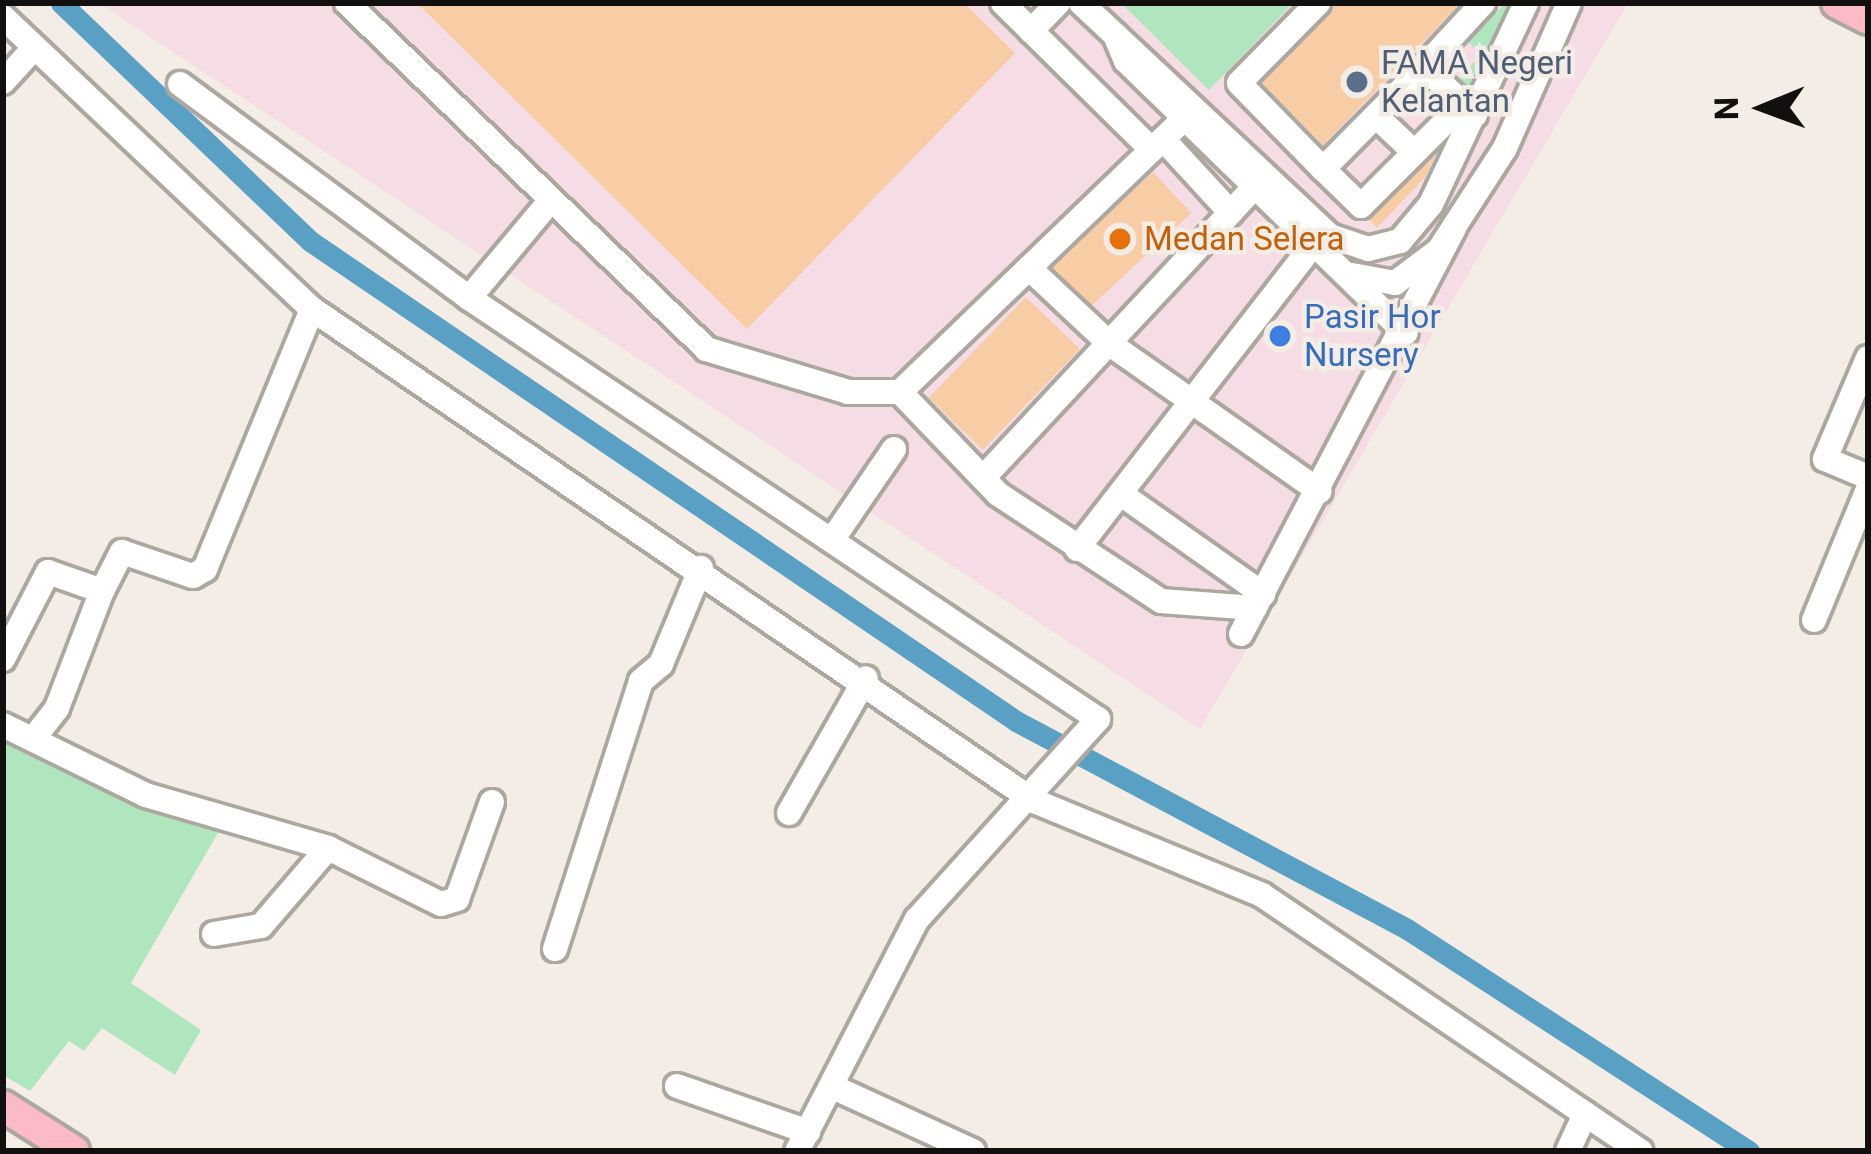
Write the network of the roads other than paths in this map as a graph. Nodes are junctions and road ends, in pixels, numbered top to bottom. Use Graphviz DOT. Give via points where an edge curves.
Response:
graph roads {
  1 [pos="347,3"];
  2 [pos="1003,3"];
  3 [pos="1058,3"];
  4 [pos="1318,3"];
  5 [pos="1483,3"];
  6 [pos="1528,3"];
  7 [pos="1837,3"];
  8 [pos="1095,6"];
  9 [pos="1567,8"];
  10 [pos="3,17"];
  11 [pos="1868,20"];
  12 [pos="1030,31"];
  13 [pos="1115,35"];
  14 [pos="34,48"];
  15 [pos="1430,61"];
  16 [pos="3,82"];
  17 [pos="180,84"];
  18 [pos="1469,110"];
  19 [pos="1376,116"];
  20 [pos="1185,118"];
  21 [pos="1157,144"];
  22 [pos="1414,152"];
  23 [pos="1323,169"];
  24 [pos="1254,187"];
  25 [pos="550,201"];
  26 [pos="1231,213"];
  27 [pos="1454,229"];
  28 [pos="1313,245"];
  29 [pos="1029,268"];
  30 [pos="1341,271"];
  31 [pos="469,298"];
  32 [pos="312,309"];
  33 [pos="1406,333"];
  34 [pos="1110,344"];
  35 [pos="1868,358"];
  36 [pos="900,392"];
  37 [pos="1193,404"];
  38 [pos="894,449"];
  39 [pos="1868,477"];
  40 [pos="982,478"];
  41 [pos="1868,489"];
  42 [pos="1319,491"];
  43 [pos="1121,494"];
  44 [pos="832,540"];
  45 [pos="1077,549"];
  46 [pos="701,568"];
  47 [pos="102,591"];
  48 [pos="1259,601"];
  49 [pos="1814,620"];
  50 [pos="1241,634"];
  51 [pos="3,659"];
  52 [pos="866,678"];
  53 [pos="3,725"];
  54 [pos="33,739"];
  55 [pos="1034,801"];
  56 [pos="492,802"];
  57 [pos="789,812"];
  58 [pos="328,848"];
  59 [pos="214,934"];
  60 [pos="555,949"];
  61 [pos="676,1086"];
  62 [pos="832,1088"];
  63 [pos="3,1106"];
  64 [pos="1586,1114"];
  65 [pos="802,1141"];
  66 [pos="74,1151"];
  67 [pos="973,1151"];
  68 [pos="1568,1151"];
  69 [pos="1640,1151"];
  1 -- 25 [label="street"];
  2 -- 12 [label="street"];
  3 -- 12 [label="street"];
  4 -- 23 [label="street" via="1239,83"];
  5 -- 15 [label="street"];
  6 -- 9 [label="street"];
  6 -- 18 [label="street"];
  7 -- 11 [label="main road"];
  8 -- 13 [label="street"];
  9 -- 27 [label="street" via="1505,148"];
  10 -- 14 [label="street"];
  12 -- 21 [label="street"];
  13 -- 18 [label="street" via="1346,245 1384,248 1413,230"];
  13 -- 20 [label="street"];
  14 -- 16 [label="street"];
  14 -- 32 [label="street"];
  15 -- 18 [label="street"];
  15 -- 19 [label="street"];
  17 -- 31 [label="street"];
  18 -- 22 [label="street"];
  19 -- 22 [label="street"];
  19 -- 23 [label="street"];
  20 -- 21 [label="street"];
  20 -- 24 [label="street"];
  21 -- 26 [label="street"];
  21 -- 29 [label="street"];
  22 -- 23 [label="street" via="1361,206"];
  24 -- 26 [label="street"];
  24 -- 28 [label="street"];
  25 -- 31 [label="street"];
  25 -- 36 [label="street" via="715,355 848,392"];
  26 -- 34 [label="street"];
  27 -- 30 [label="street" via="1411,278 1378,284"];
  27 -- 33 [label="street"];
  28 -- 30 [label="street"];
  28 -- 37 [label="street"];
  29 -- 34 [label="street"];
  29 -- 36 [label="street"];
  30 -- 33 [label="street"];
  31 -- 44 [label="street"];
  32 -- 46 [label="street"];
  32 -- 47 [label="street" via="206,569 193,576 122,552"];
  33 -- 42 [label="street"];
  34 -- 37 [label="street"];
  34 -- 40 [label="street"];
  35 -- 39 [label="street" via="1825,459"];
  36 -- 40 [label="street"];
  37 -- 42 [label="street"];
  37 -- 43 [label="street"];
  38 -- 44 [label="street"];
  40 -- 45 [label="street"];
  41 -- 49 [label="street"];
  42 -- 48 [label="street"];
  43 -- 45 [label="street"];
  43 -- 48 [label="street"];
  44 -- 55 [label="street" via="1097,719"];
  45 -- 48 [label="street" via="1161,601"];
  46 -- 52 [label="street"];
  46 -- 60 [label="street" via="661,664 640,682"];
  47 -- 51 [label="street" via="56,572 40,577"];
  47 -- 54 [label="street" via="57,708"];
  48 -- 50 [label="street"];
  52 -- 55 [label="street"];
  52 -- 57 [label="street"];
  53 -- 54 [label="street"];
  54 -- 58 [label="street" via="146,795"];
  55 -- 62 [label="street" via="917,919"];
  55 -- 64 [label="street" via="1262,895"];
  56 -- 58 [label="street" via="449,904"];
  58 -- 59 [label="street" via="261,926"];
  61 -- 65 [label="street"];
  62 -- 65 [label="street"];
  62 -- 67 [label="street"];
  63 -- 66 [label="main road"];
  64 -- 68 [label="street"];
  64 -- 69 [label="street"];
}
